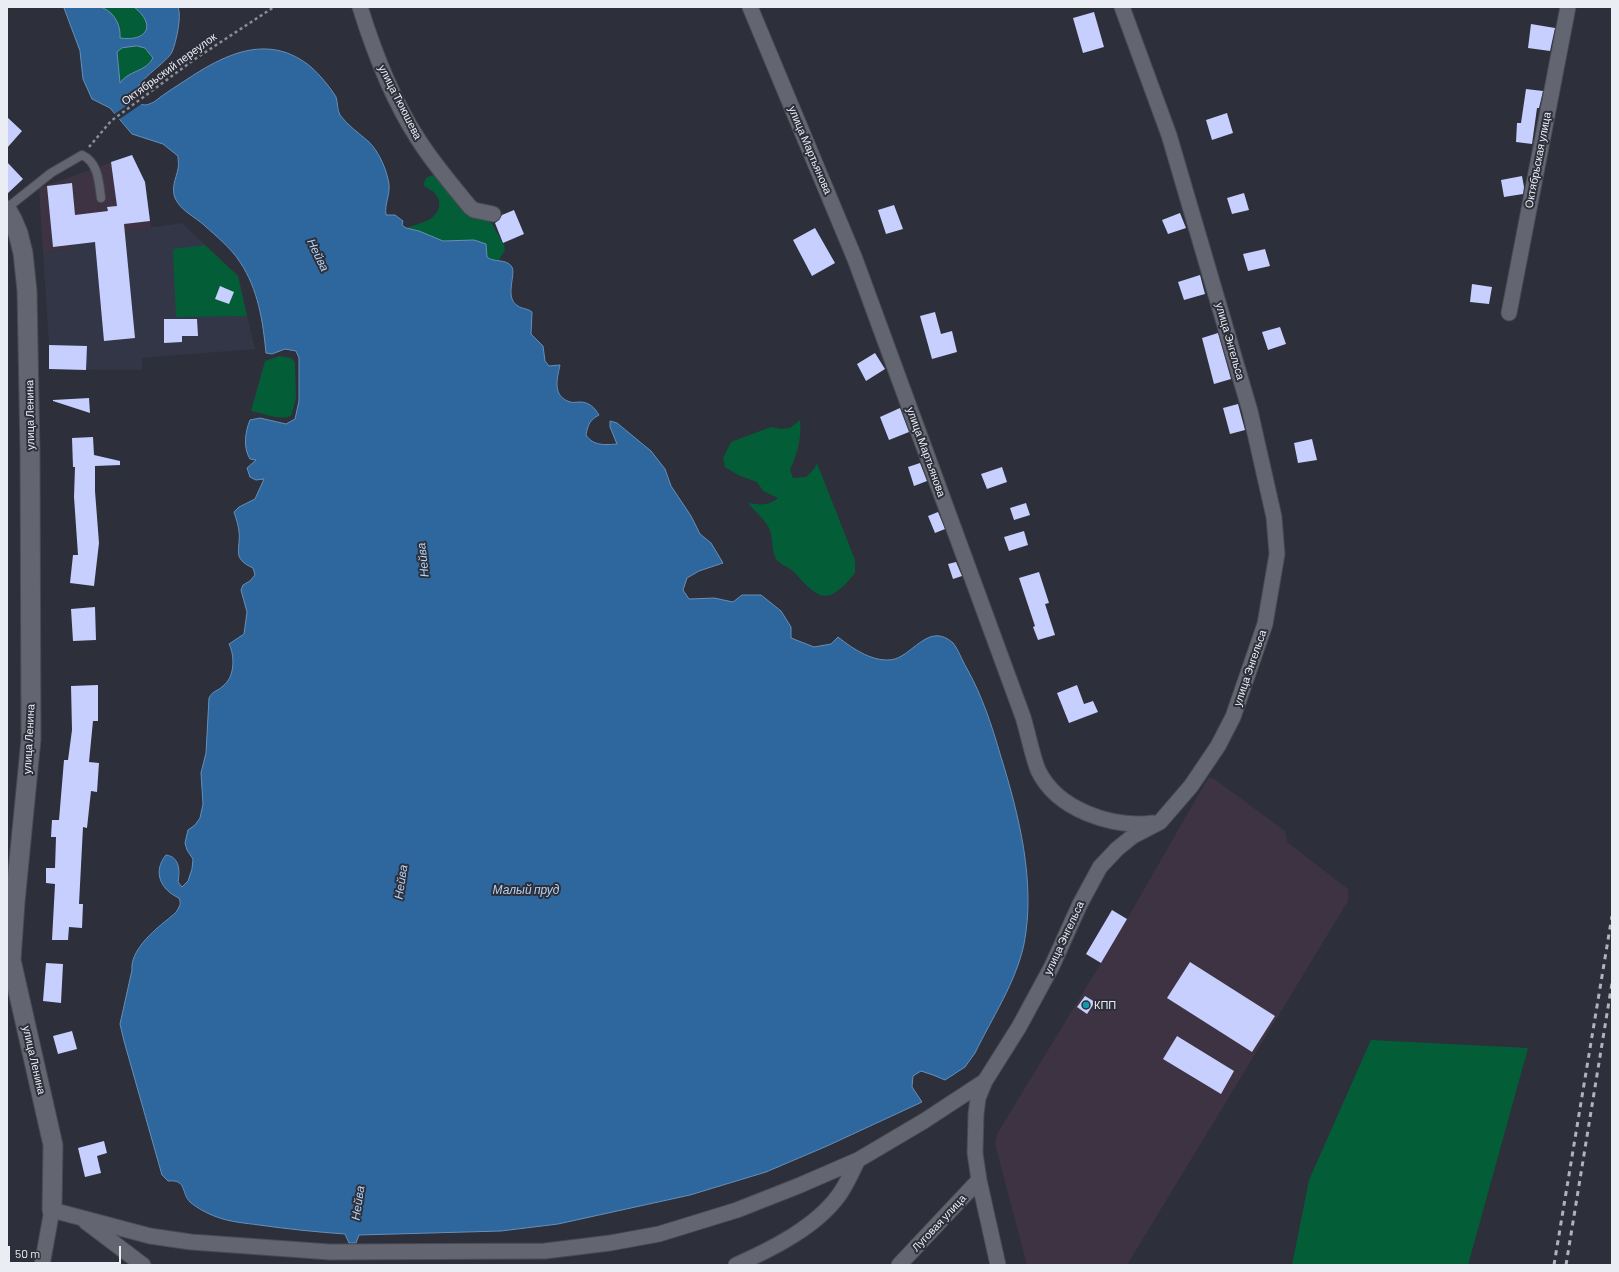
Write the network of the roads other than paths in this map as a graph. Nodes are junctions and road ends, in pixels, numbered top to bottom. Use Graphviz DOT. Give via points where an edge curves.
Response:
graph roads {
  1 [pos="360,7"];
  2 [pos="750,7"];
  3 [pos="1122,7"];
  4 [pos="1568,7"];
  5 [pos="101,198"];
  6 [pos="7,209"];
  7 [pos="493,214"];
  8 [pos="1509,313"];
  9 [pos="1160,822"];
  10 [pos="9,959"];
  11 [pos="985,1081"];
  12 [pos="858,1160"];
  13 [pos="979,1180"];
  14 [pos="52,1210"];
  15 [pos="79,1216"];
  16 [pos="42,1265"];
  17 [pos="142,1265"];
  18 [pos="736,1265"];
  19 [pos="899,1265"];
  20 [pos="998,1265"];
  1 -- 7 [label="street, улица Тююшева" via="386,76 417,138 470,207"];
  2 -- 9 [label="street, улица Мартьянова" via="855,259 1023,717 1038,770 1052,791 1069,804 1088,813 1137,825"];
  3 -- 9 [label="street, улица Энгельса" via="1168,135 1250,411 1274,517 1277,554 1265,624 1232,717 1214,752 1191,786"];
  4 -- 8 [label="street, Октябрьская улица"];
  5 -- 6 [label="lane" via="92,162 82,155 51,173"];
  6 -- 10 [label="street, улица Ленина" via="18,233 23,253 27,291 31,739"];
  9 -- 11 [label="street, улица Энгельса" via="1133,836 1100,867 1049,972"];
  10 -- 14 [label="street, улица Ленина" via="53,1144"];
  11 -- 12 [label="street"];
  11 -- 13 [label="street, улица Энгельса" via="978,1098 976,1114 975,1153"];
  12 -- 15 [label="street" via="736,1210 659,1234 545,1251 330,1252 191,1242 150,1236"];
  12 -- 18 [label="street" via="839,1195 812,1224"];
  13 -- 19 [label="street, Луговая улица"];
  13 -- 20 [label="street, улица Энгельса"];
  14 -- 15 [label="street"];
  14 -- 16 [label="street, улица Ленина"];
  15 -- 17 [label="street"];
}
